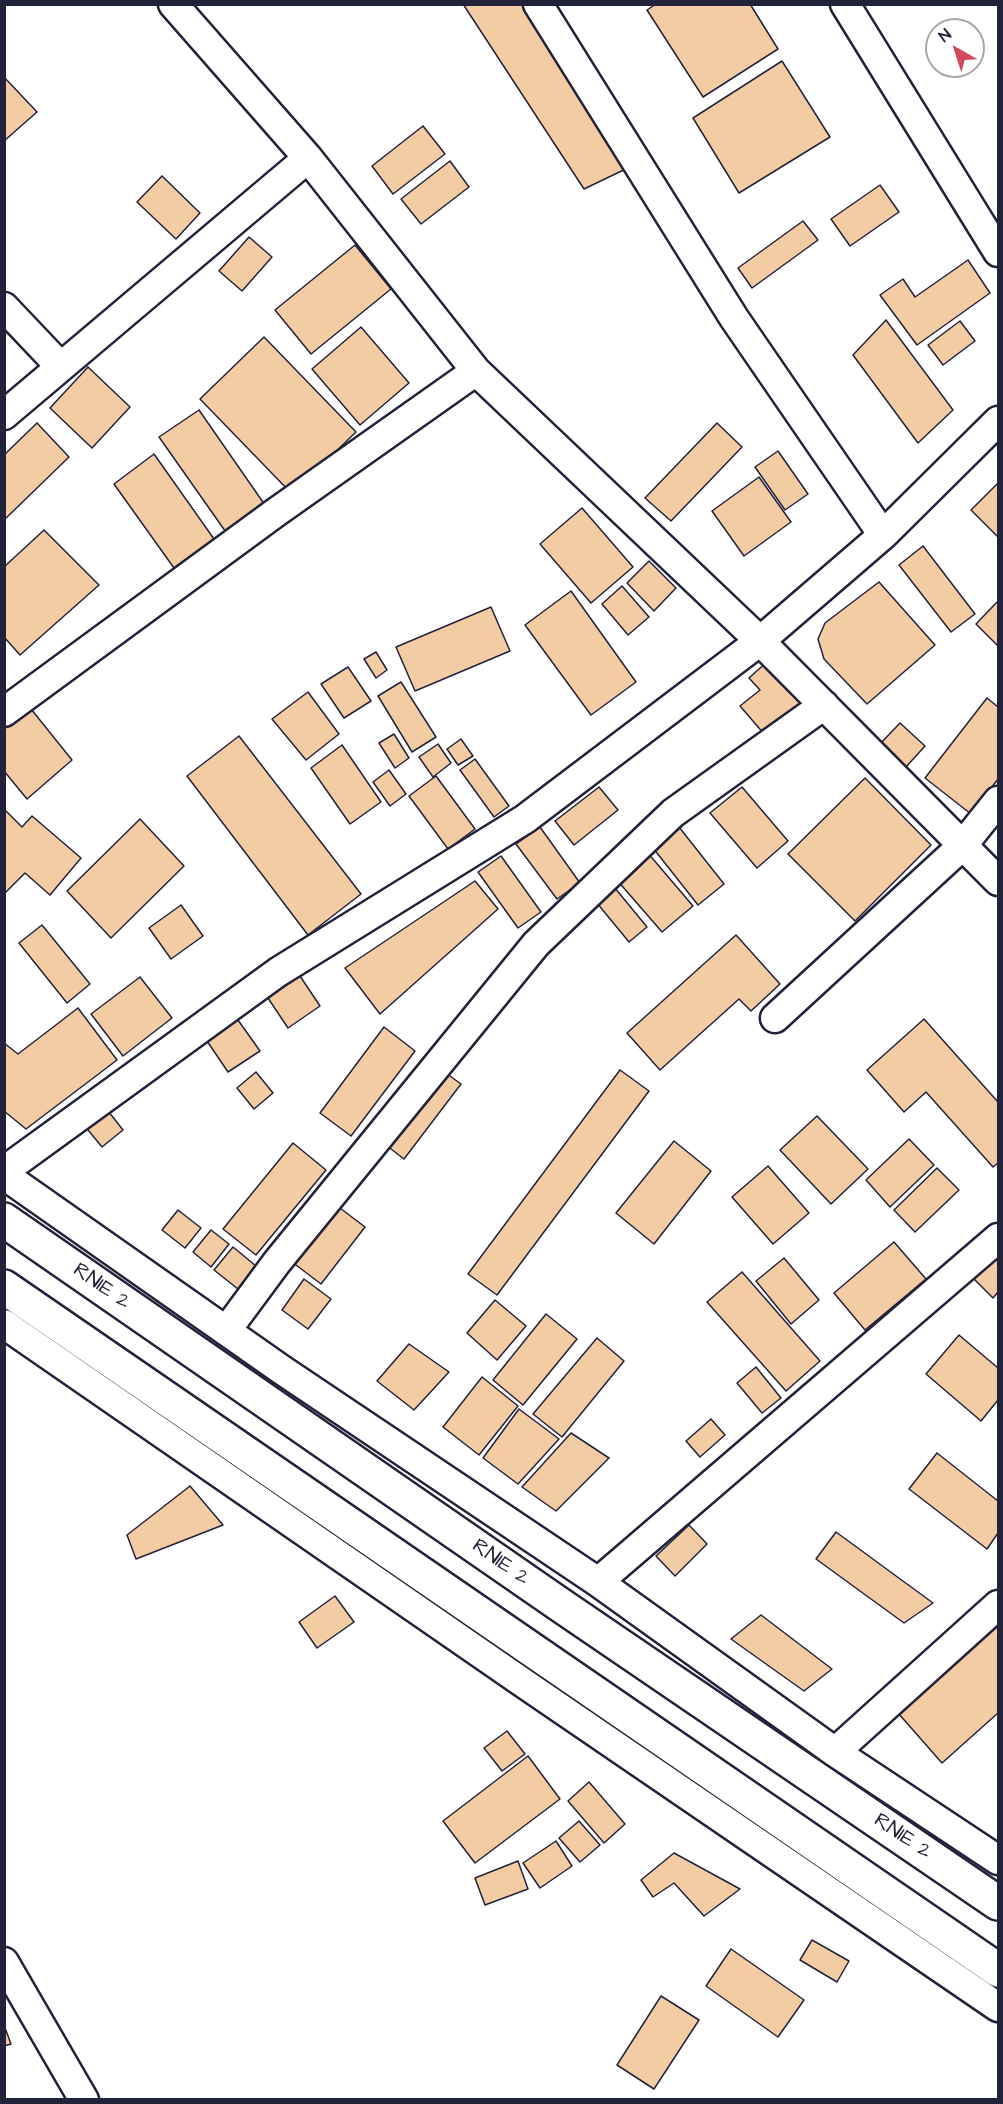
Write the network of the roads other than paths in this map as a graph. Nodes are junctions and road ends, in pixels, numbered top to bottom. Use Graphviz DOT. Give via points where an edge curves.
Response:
graph roads {
  1 [pos="173,4"];
  2 [pos="538,4"];
  3 [pos="845,4"];
  4 [pos="308,158"];
  5 [pos="999,252"];
  6 [pos="4,306"];
  7 [pos="60,366"];
  8 [pos="476,371"];
  9 [pos="4,415"];
  10 [pos="999,421"];
  11 [pos="883,535"];
  12 [pos="760,641"];
  13 [pos="824,705"];
  14 [pos="4,712"];
  15 [pos="999,801"];
  16 [pos="962,846"];
  17 [pos="999,881"];
  18 [pos="775,1018"];
  19 [pos="4,1173"];
  20 [pos="4,1220"];
  21 [pos="999,1238"];
  22 [pos="4,1287"];
  23 [pos="4,1324"];
  24 [pos="226,1331"];
  25 [pos="598,1582"];
  26 [pos="999,1605"];
  27 [pos="835,1752"];
  28 [pos="999,1860"];
  29 [pos="999,1903"];
  30 [pos="4,1962"];
  31 [pos="999,1970"];
  32 [pos="999,2007"];
  33 [pos="84,2100"];
  1 -- 4 [label="street"];
  2 -- 11 [label="street" via="734,318"];
  3 -- 5 [label="street"];
  4 -- 7 [label="street"];
  4 -- 8 [label="street"];
  6 -- 7 [label="street"];
  7 -- 9 [label="street"];
  8 -- 12 [label="street"];
  8 -- 14 [label="street"];
  10 -- 11 [label="street"];
  11 -- 12 [label="street"];
  12 -- 13 [label="street"];
  12 -- 19 [label="street" via="525,819 278,972"];
  13 -- 16 [label="street"];
  13 -- 24 [label="street" via="674,813 536,944 276,1262"];
  15 -- 16 [label="street"];
  16 -- 17 [label="street"];
  16 -- 18 [label="street"];
  19 -- 24 [label="street"];
  20 -- 29 [label="highway, RNIE 2 / RNIE 2"];
  21 -- 25 [label="street"];
  22 -- 31 [label="highway"];
  23 -- 32 [label="street"];
  24 -- 25 [label="street"];
  25 -- 27 [label="street"];
  26 -- 27 [label="street"];
  27 -- 28 [label="street"];
  30 -- 33 [label="street"];
}
